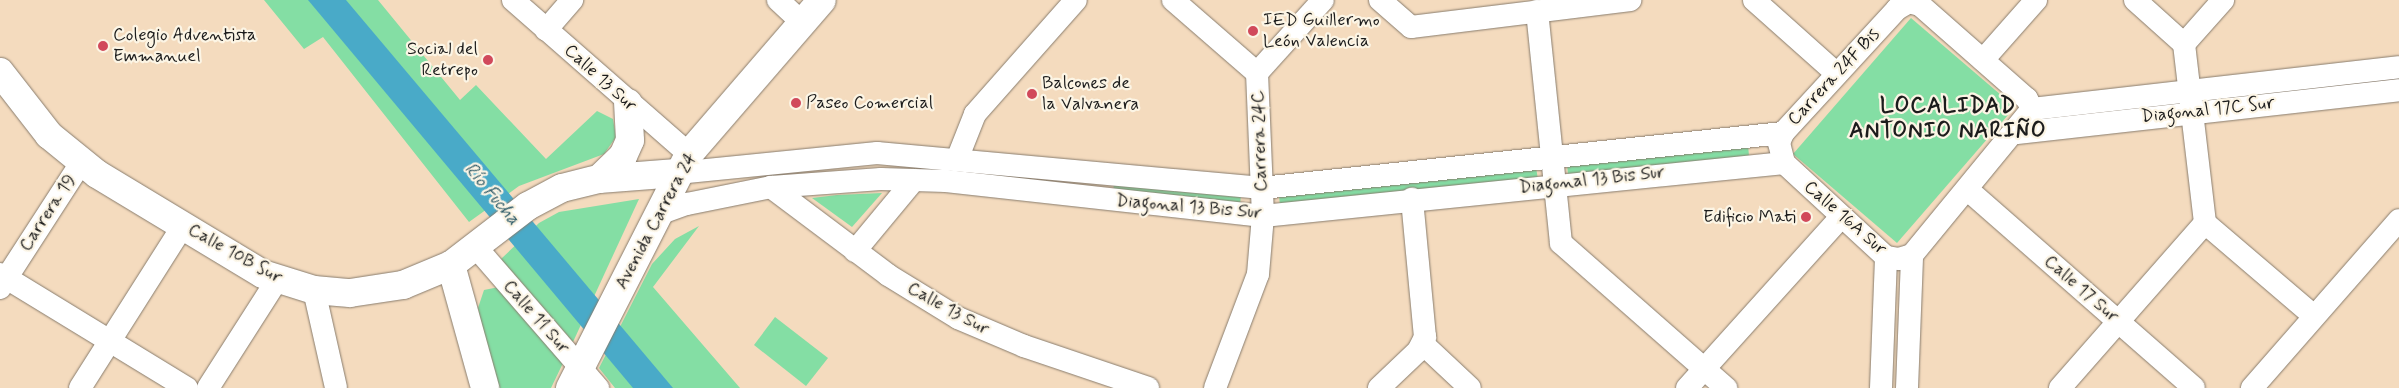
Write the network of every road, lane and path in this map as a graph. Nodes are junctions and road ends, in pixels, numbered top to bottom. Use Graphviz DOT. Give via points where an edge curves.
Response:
graph roads {
  1 [pos="513,0"];
  2 [pos="572,0"];
  3 [pos="778,0"];
  4 [pos="822,0"];
  5 [pos="1076,0"];
  6 [pos="1172,0"];
  7 [pos="1323,0"];
  8 [pos="1380,0"];
  9 [pos="1630,0"];
  10 [pos="2036,0"];
  11 [pos="2136,0"];
  12 [pos="2223,0"];
  13 [pos="1767,4"];
  14 [pos="1537,11"];
  15 [pos="802,22"];
  16 [pos="546,30"];
  17 [pos="2184,44"];
  18 [pos="1983,60"];
  19 [pos="2399,67"];
  20 [pos="0,72"];
  21 [pos="1257,73"];
  22 [pos="1837,74"];
  23 [pos="2399,90"];
  24 [pos="2190,101"];
  25 [pos="628,103"];
  26 [pos="2032,109"];
  27 [pos="1783,133"];
  28 [pos="2017,133"];
  29 [pos="958,157"];
  30 [pos="1554,159"];
  31 [pos="81,163"];
  32 [pos="683,163"];
  33 [pos="1784,163"];
  34 [pos="1105,173"];
  35 [pos="599,179"];
  36 [pos="914,180"];
  37 [pos="1555,185"];
  38 [pos="771,187"];
  39 [pos="1262,188"];
  40 [pos="1968,190"];
  41 [pos="1102,199"];
  42 [pos="1412,199"];
  43 [pos="656,215"];
  44 [pos="1263,216"];
  45 [pos="1841,217"];
  46 [pos="2205,223"];
  47 [pos="183,226"];
  48 [pos="2396,230"];
  49 [pos="485,238"];
  50 [pos="855,251"];
  51 [pos="1912,255"];
  52 [pos="1886,257"];
  53 [pos="451,265"];
  54 [pos="2,280"];
  55 [pos="277,280"];
  56 [pos="314,290"];
  57 [pos="2314,316"];
  58 [pos="2118,322"];
  59 [pos="108,340"];
  60 [pos="1423,344"];
  61 [pos="579,369"];
  62 [pos="1704,369"];
  63 [pos="80,388"];
  64 [pos="187,388"];
  65 [pos="208,388"];
  66 [pos="336,388"];
  67 [pos="485,388"];
  68 [pos="598,388"];
  69 [pos="1148,388"];
  70 [pos="1215,388"];
  71 [pos="1379,388"];
  72 [pos="1470,388"];
  73 [pos="1687,388"];
  74 [pos="1726,388"];
  75 [pos="1881,388"];
  76 [pos="1907,388"];
  77 [pos="2060,388"];
  78 [pos="2194,388"];
  79 [pos="2252,388"];
  1 -- 16 [label="street, Calle 13 Sur"];
  2 -- 16 [label="street"];
  3 -- 15 [label="street"];
  4 -- 15 [label="main road, Avenida Carrera 24"];
  5 -- 29 [label="street" via="975,114"];
  6 -- 21 [label="street"];
  7 -- 21 [label="street, Carrera 24C"];
  8 -- 14 [label="street" via="1411,27"];
  9 -- 14 [label="street"];
  10 -- 18 [label="street"];
  11 -- 17 [label="street"];
  12 -- 17 [label="street"];
  13 -- 22 [label="street"];
  14 -- 30 [label="street"];
  15 -- 32 [label="main road, Avenida Carrera 24"];
  16 -- 25 [label="street, Calle 13 Sur"];
  17 -- 24 [label="street"];
  18 -- 22 [label="street, Carrera 24F Bis" via="1920,5 1909,2"];
  18 -- 26 [label="street" via="2027,98"];
  19 -- 24 [label="street, Diagonal 17C Sur"];
  20 -- 31 [label="main road, Calle 10B Sur" via="32,116"];
  21 -- 39 [label="street, Carrera 24C"];
  22 -- 27 [label="street, Carrera 24F Bis"];
  23 -- 24 [label="street, Diagonal 17C Sur"];
  24 -- 26 [label="street, Diagonal 17C Sur"];
  24 -- 28 [label="street, Diagonal 17C Sur"];
  24 -- 46 [label="street"];
  25 -- 32 [label="street, Calle 13 Sur"];
  25 -- 35 [label="main road" via="630,140 624,156"];
  26 -- 28 [label="street"];
  27 -- 30 [label="street, Diagonal 13 Bis Sur"];
  27 -- 33 [label="street, Carrera 24F Bis" via="1780,152"];
  28 -- 40 [label="street"];
  29 -- 32 [label="street, Diagonal 13 Bis Sur" via="843,154"];
  29 -- 34 [label="street, Diagonal 13 Bis Sur"];
  30 -- 37 [label="street"];
  30 -- 39 [label="street, Diagonal 13 Bis Sur"];
  31 -- 47 [label="main road, Calle 10B Sur"];
  31 -- 54 [label="street, Carrera 19"];
  32 -- 35 [label="main road, Calle 10B Sur"];
  32 -- 43 [label="main road, Avenida Carrera 24"];
  33 -- 37 [label="street, Diagonal 13 Bis Sur"];
  33 -- 45 [label="street, Calle 16A Sur"];
  34 -- 39 [label="street, Diagonal 13 Bis Sur"];
  34 -- 41 [label="street"];
  35 -- 49 [label="main road, Calle 10B Sur" via="562,188 528,206"];
  36 -- 38 [label="street, Diagonal 13 Bis Sur" via="843,179"];
  36 -- 41 [label="street, Diagonal 13 Bis Sur"];
  36 -- 50 [label="street"];
  37 -- 42 [label="street, Diagonal 13 Bis Sur"];
  37 -- 62 [label="street" via="1561,243"];
  38 -- 43 [label="street, Diagonal 13 Bis Sur" via="687,204"];
  38 -- 50 [label="street, Calle 13 Sur"];
  39 -- 44 [label="street, Carrera 24C"];
  40 -- 51 [label="street"];
  40 -- 58 [label="street, Calle 17 Sur"];
  41 -- 44 [label="street, Diagonal 13 Bis Sur"];
  42 -- 44 [label="street, Diagonal 13 Bis Sur"];
  42 -- 60 [label="street" via="1425,328"];
  43 -- 61 [label="main road, Avenida Carrera 24"];
  44 -- 70 [label="street, Carrera 24C" via="1258,274"];
  45 -- 52 [label="street, Calle 16A Sur"];
  45 -- 62 [label="street"];
  46 -- 57 [label="street"];
  46 -- 58 [label="street"];
  47 -- 55 [label="main road, Calle 10B Sur"];
  47 -- 59 [label="street"];
  48 -- 57 [label="street"];
  49 -- 53 [label="main road, Calle 10B Sur"];
  49 -- 61 [label="street, Calle 11 Sur"];
  50 -- 69 [label="street, Calle 13 Sur" via="930,302 974,326"];
  51 -- 52 [label="street, Calle 16A Sur"];
  51 -- 76 [label="street"];
  52 -- 75 [label="street"];
  53 -- 56 [label="main road, Calle 10B Sur" via="386,290"];
  53 -- 67 [label="main road"];
  54 -- 59 [label="street"];
  55 -- 56 [label="main road, Calle 10B Sur"];
  55 -- 65 [label="street"];
  56 -- 66 [label="street"];
  57 -- 79 [label="street"];
  58 -- 77 [label="street"];
  58 -- 78 [label="street, Calle 17 Sur"];
  59 -- 63 [label="street"];
  59 -- 64 [label="street"];
  60 -- 71 [label="street"];
  60 -- 72 [label="street"];
  61 -- 68 [label="street, Calle 11 Sur"];
  62 -- 73 [label="street"];
  62 -- 74 [label="street"];
}
